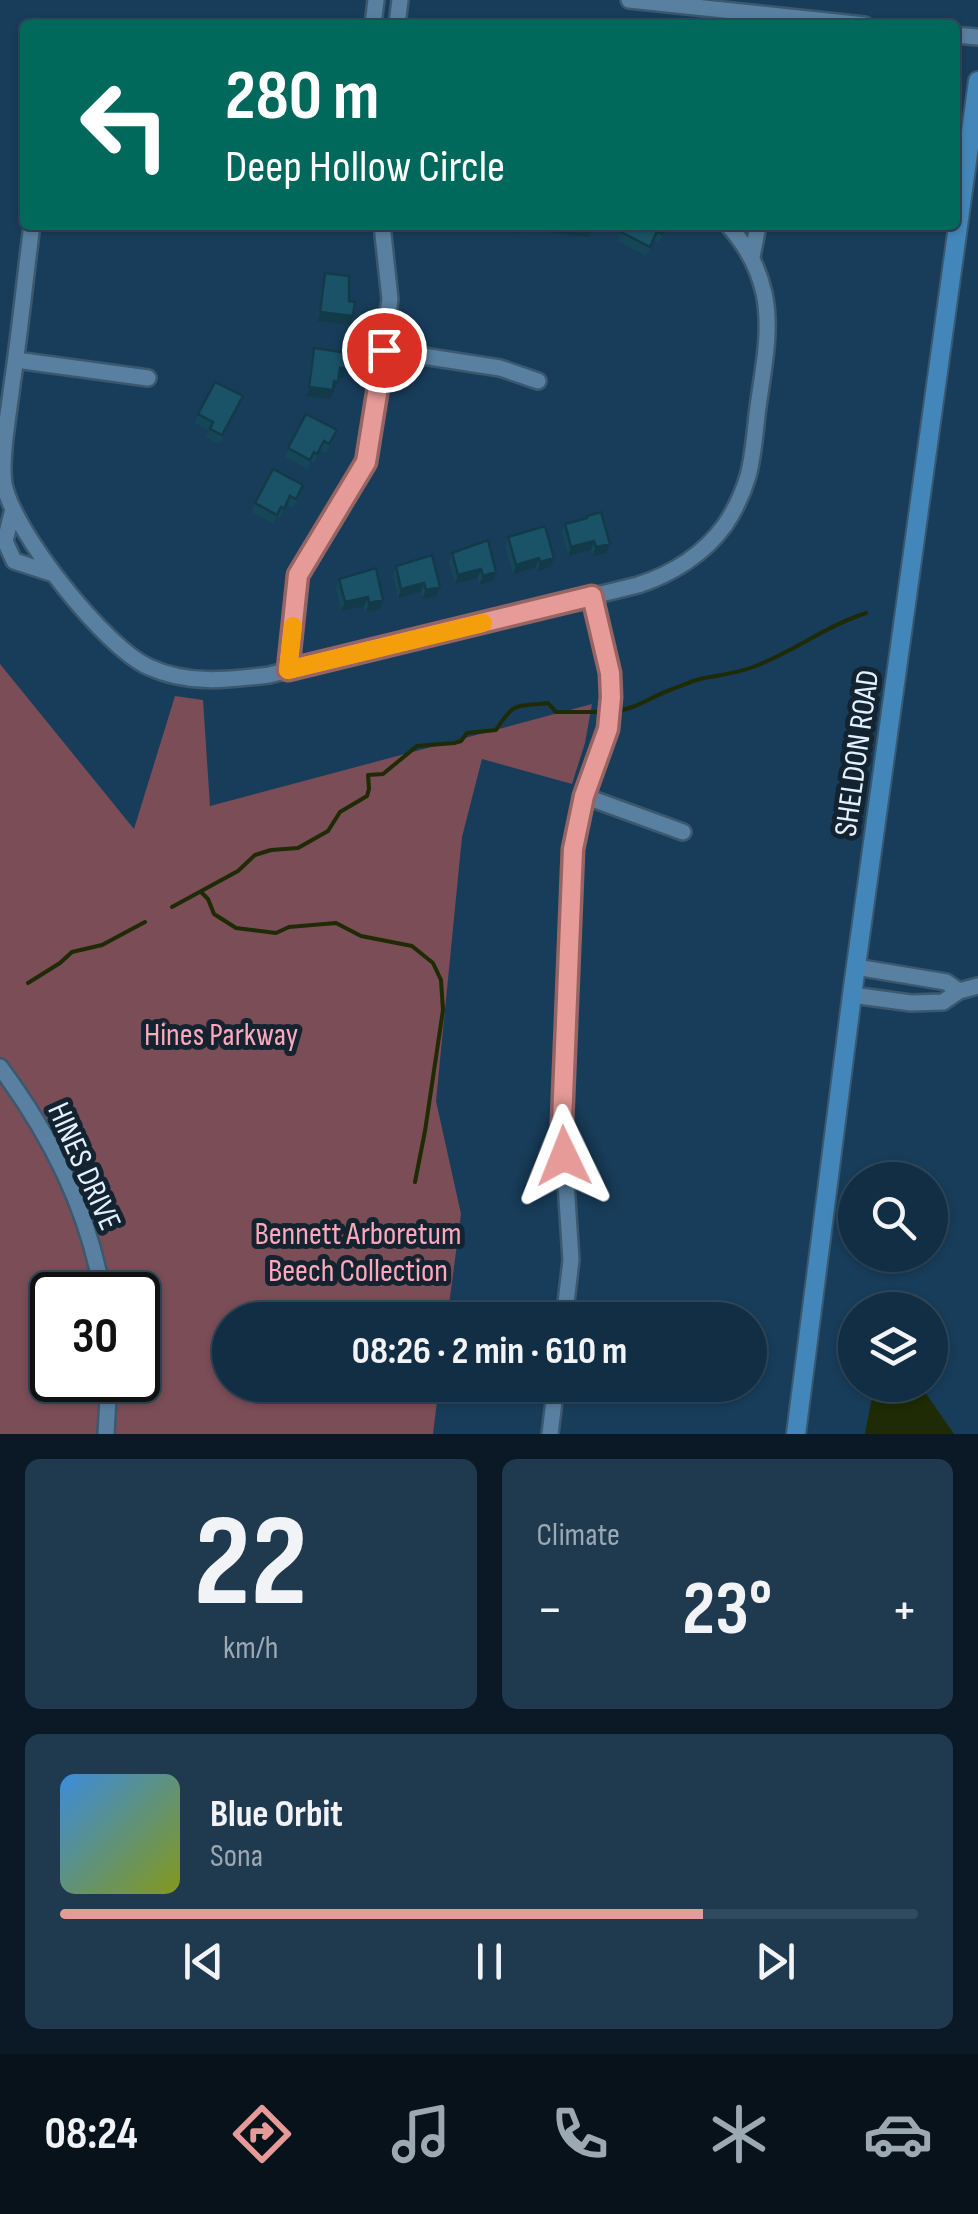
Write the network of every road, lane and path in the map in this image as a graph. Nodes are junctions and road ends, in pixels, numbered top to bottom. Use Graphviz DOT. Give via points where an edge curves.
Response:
graph roads {
  1 [pos="629,0"];
  2 [pos="819,20"];
  3 [pos="978,81"];
  4 [pos="960,212"];
  5 [pos="31,230"];
  6 [pos="383,230"];
  7 [pos="732,230"];
  8 [pos="757,230"];
  9 [pos="957,230"];
  10 [pos="752,257"];
  11 [pos="384,350"];
  12 [pos="16,360"];
  13 [pos="148,378"];
  14 [pos="538,382"];
  15 [pos="14,510"];
  16 [pos="55,574"];
  17 [pos="592,596"];
  18 [pos="288,670"];
  19 [pos="584,796"];
  20 [pos="683,832"];
  21 [pos="856,967"];
  22 [pos="978,986"];
  23 [pos="959,990"];
  24 [pos="852,995"];
  25 [pos="0,1067"];
  26 [pos="98,1272"];
  27 [pos="566,1302"];
  28 [pos="108,1402"];
  29 [pos="554,1402"];
  30 [pos="106,1434"];
  31 [pos="550,1434"];
  32 [pos="796,1434"];
  1 -- 2 [label="street"];
  3 -- 4 [label="main road, SHELDON ROAD"];
  5 -- 12 [label="street"];
  6 -- 11 [label="street" via="390,298"];
  7 -- 10 [label="street"];
  8 -- 10 [label="street"];
  9 -- 21 [label="main road, SHELDON ROAD"];
  10 -- 17 [label="street" via="767,332 749,474 736,506 713,539 676,569"];
  11 -- 14 [label="street" via="500,368"];
  11 -- 18 [label="street" via="366,462 298,575"];
  12 -- 13 [label="street"];
  12 -- 15 [label="street" via="4,482"];
  15 -- 16 [label="street"];
  15 -- 16 [label="street" via="5,541 14,561"];
  16 -- 18 [label="street" via="113,644 146,666 222,681"];
  17 -- 18 [label="street"];
  17 -- 19 [label="street" via="611,697 608,729"];
  19 -- 20 [label="street"];
  19 -- 27 [label="street" via="573,849 562,1122 571,1260"];
  21 -- 23 [label="street"];
  21 -- 24 [label="main road, SHELDON ROAD"];
  22 -- 23 [label="street"];
  23 -- 24 [label="street" via="943,1002"];
  24 -- 32 [label="main road, SHELDON ROAD"];
  25 -- 26 [label="street, HINES DRIVE" via="74,1191"];
  28 -- 30 [label="street"];
  29 -- 31 [label="street"];
}
